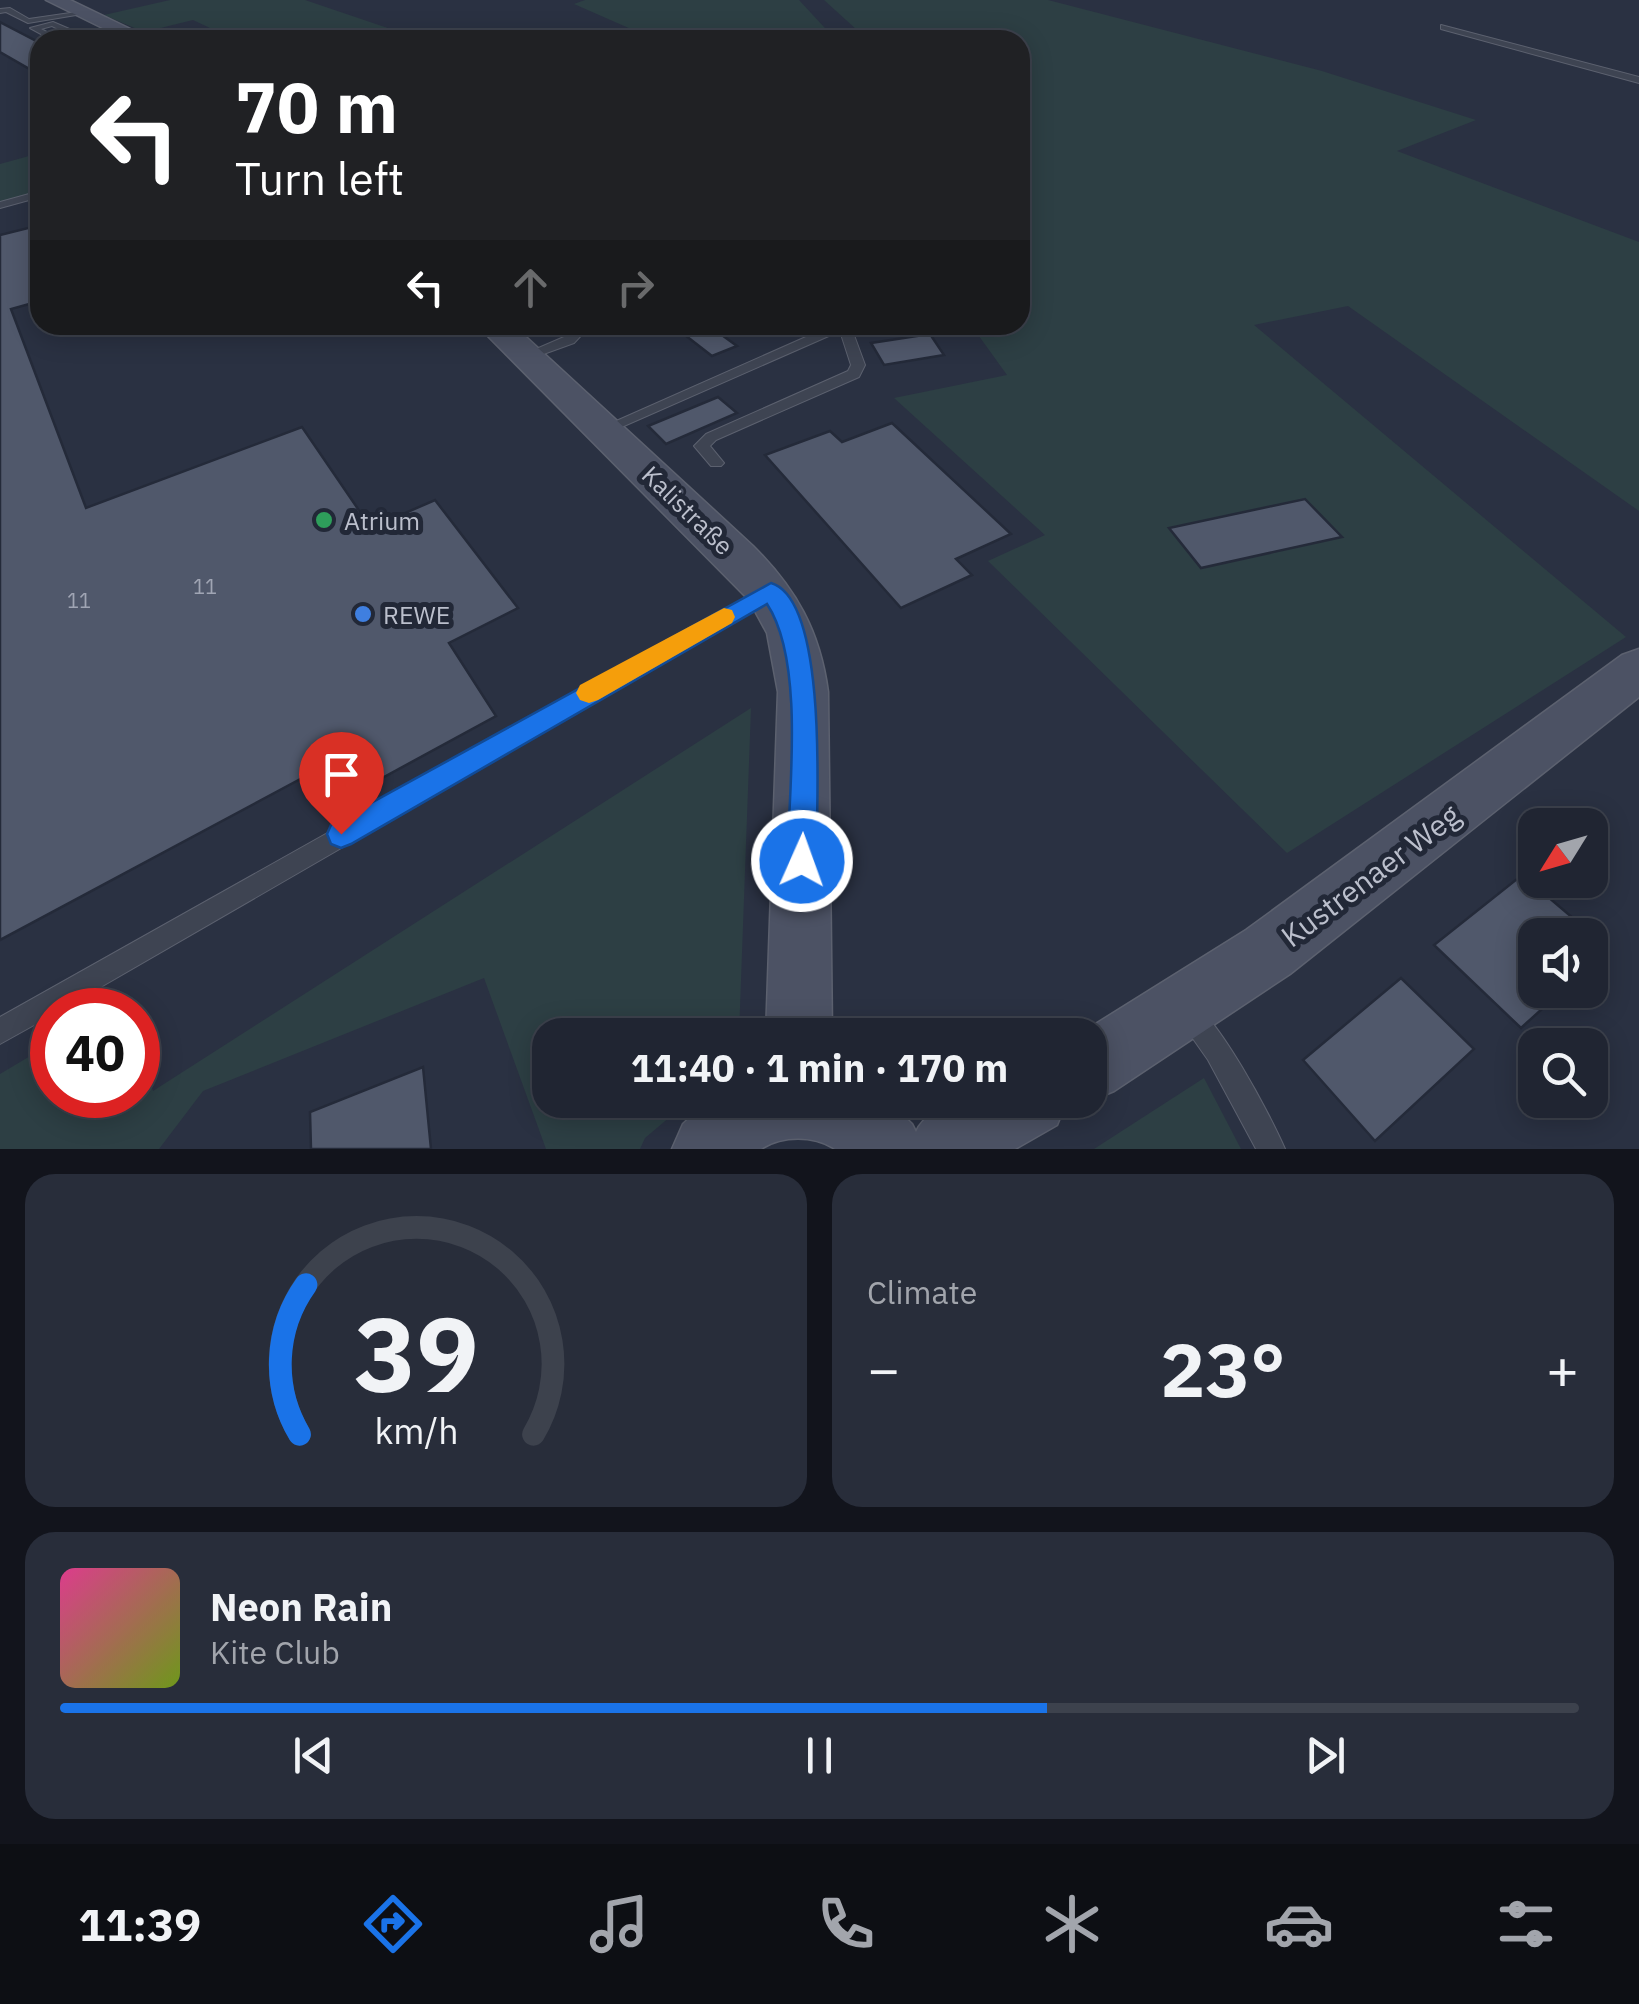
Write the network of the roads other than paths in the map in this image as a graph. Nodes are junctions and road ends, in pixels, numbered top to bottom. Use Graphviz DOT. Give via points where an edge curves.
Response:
graph roads {
  1 [pos="54,0"];
  2 [pos="0,11"];
  3 [pos="84,13"];
  4 [pos="1444,27"];
  5 [pos="116,28"];
  6 [pos="38,30"];
  7 [pos="66,30"];
  8 [pos="107,30"];
  9 [pos="120,30"];
  10 [pos="1639,80"];
  11 [pos="30,197"];
  12 [pos="0,205"];
  13 [pos="574,335"];
  14 [pos="823,335"];
  15 [pos="847,335"];
  16 [pos="511,341"];
  17 [pos="603,430"];
  18 [pos="716,463"];
  19 [pos="771,591"];
  20 [pos="1639,669"];
  21 [pos="1184,1009"];
  22 [pos="800,1018"];
  23 [pos="0,1030"];
  24 [pos="1107,1056"];
  25 [pos="744,1118"];
  26 [pos="852,1118"];
  27 [pos="1000,1118"];
  28 [pos="708,1149"];
  29 [pos="887,1149"];
  30 [pos="945,1149"];
  31 [pos="1270,1149"];
  1 -- 3 [label="street"];
  2 -- 3 [label="lane" via="28,21"];
  3 -- 5 [label="street"];
  4 -- 10 [label="lane"];
  5 -- 8 [label="lane"];
  5 -- 9 [label="street"];
  6 -- 7 [label="lane" via="53,24"];
  11 -- 12 [label="lane"];
  13 -- 16 [label="lane"];
  14 -- 17 [label="lane"];
  15 -- 18 [label="lane" via="858,365 854,374 711,437 702,446"];
  16 -- 17 [label="street, Kalistraße"];
  17 -- 19 [label="street, Kalistraße"];
  19 -- 22 [label="street, Kalistraße" via="795,638 803,692"];
  19 -- 23 [label="lane"];
  20 -- 21 [label="street, Kustrenaer Weg" via="1363,882"];
  21 -- 24 [label="street, Kustrenaer Weg"];
  21 -- 31 [label="lane" via="1216,1051"];
  25 -- 28 [label="street"];
  26 -- 29 [label="street"];
  27 -- 30 [label="street"];
}
